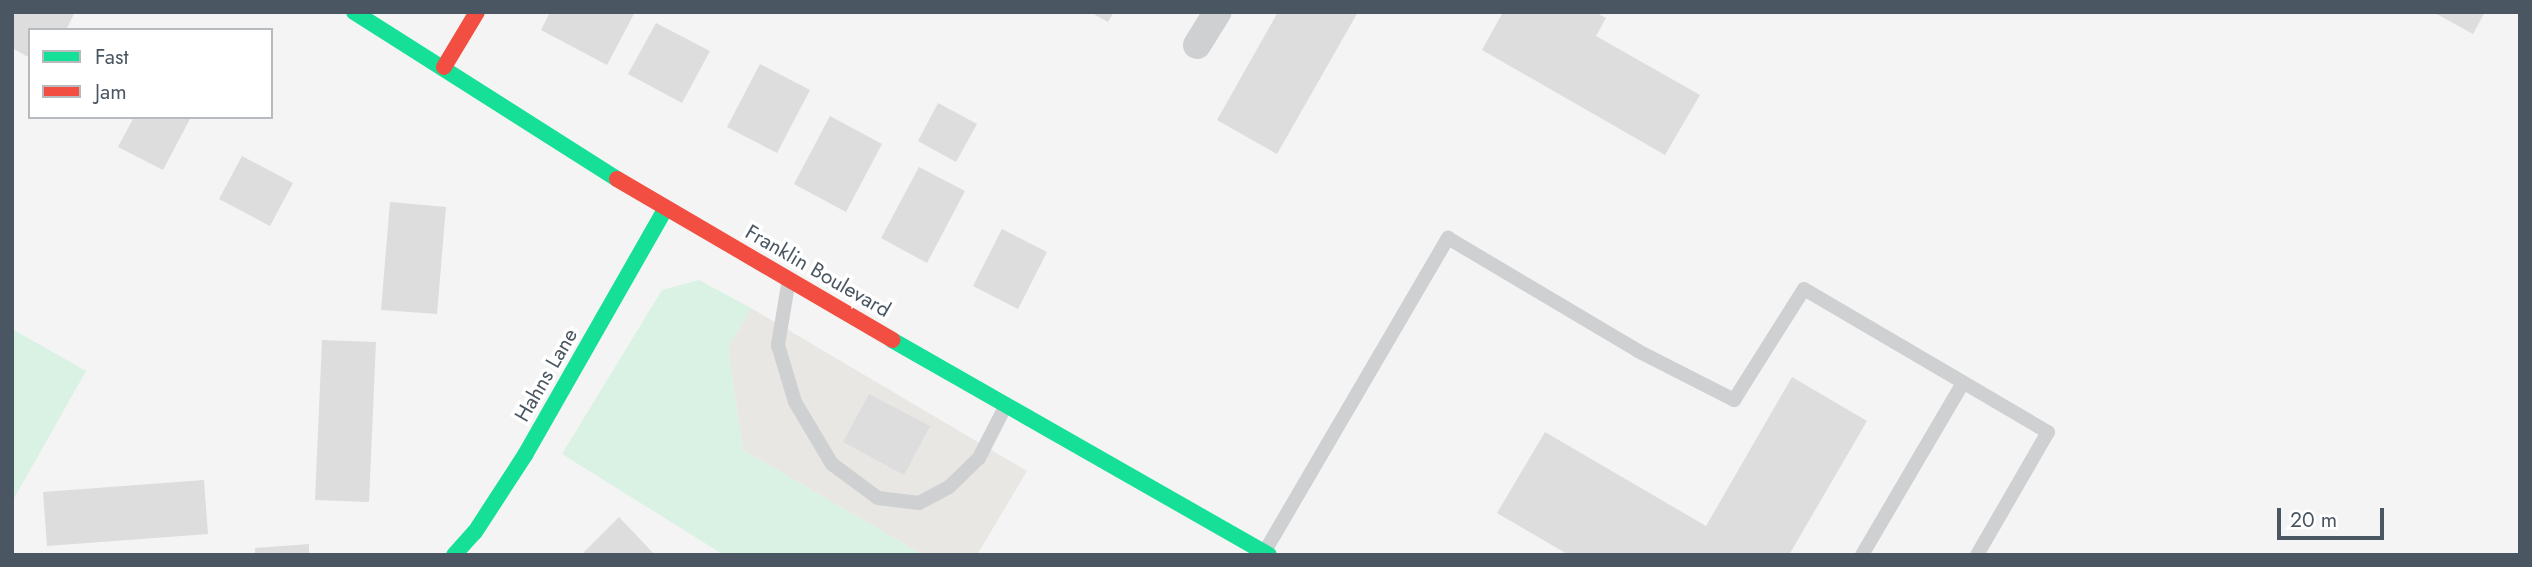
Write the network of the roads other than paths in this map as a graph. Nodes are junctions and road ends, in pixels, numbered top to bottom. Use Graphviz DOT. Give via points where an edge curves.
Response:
graph roads {
  1 [pos="354,12"];
  2 [pos="477,12"];
  3 [pos="1217,12"];
  4 [pos="1197,45"];
  5 [pos="444,67"];
  6 [pos="665,210"];
  7 [pos="789,279"];
  8 [pos="1963,383"];
  9 [pos="1006,403"];
  10 [pos="1267,553"];
  11 [pos="454,555"];
  12 [pos="1862,555"];
  13 [pos="1977,555"];
  1 -- 5 [label="street, Franklin Boulevard"];
  2 -- 5 [label="street"];
  3 -- 4 [label="street"];
  5 -- 6 [label="street, Franklin Boulevard"];
  6 -- 7 [label="street, Franklin Boulevard"];
  6 -- 11 [label="street, Hahns Lane" via="525,455 475,532"];
  7 -- 9 [label="street, Franklin Boulevard"];
  7 -- 9 [label="lane" via="778,345 795,402 832,464 878,498 919,503 949,487 979,458"];
  8 -- 10 [label="lane" via="1804,289 1734,400 1638,351 1448,238"];
  8 -- 12 [label="lane"];
  8 -- 13 [label="lane" via="2048,432"];
  9 -- 10 [label="street, Franklin Boulevard"];
}
